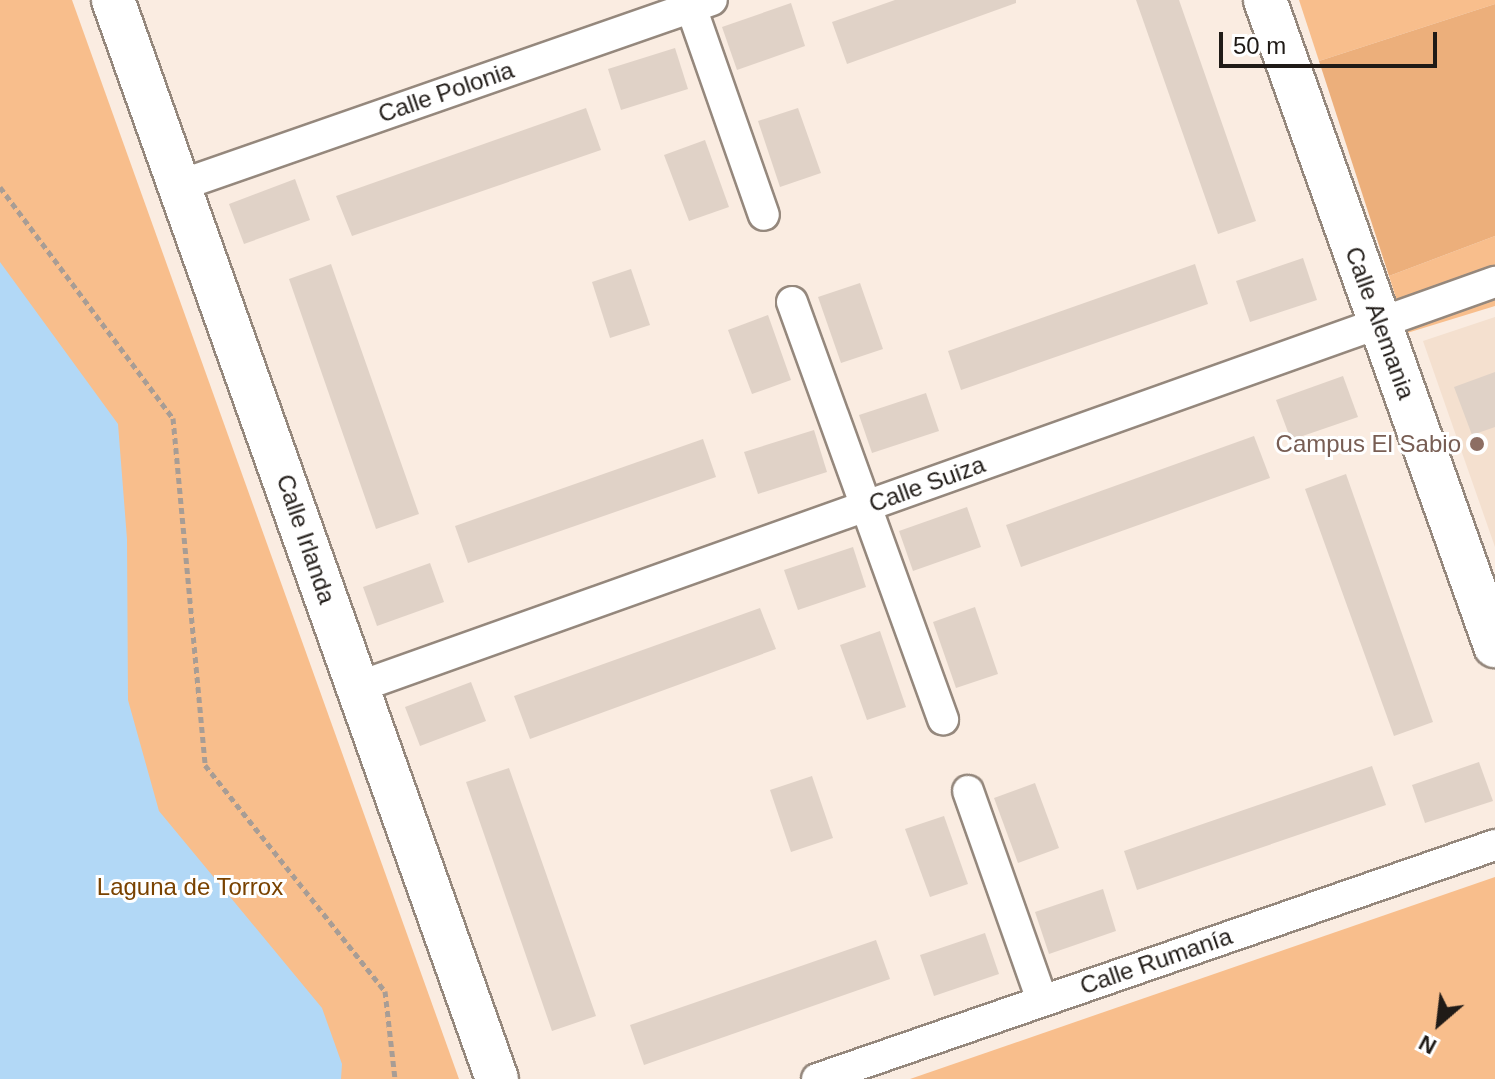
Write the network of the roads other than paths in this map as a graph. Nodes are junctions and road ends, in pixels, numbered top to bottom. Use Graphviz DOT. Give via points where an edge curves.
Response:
graph roads {
  1 [pos="113,0"];
  2 [pos="1265,0"];
  3 [pos="701,4"];
  4 [pos="181,185"];
  5 [pos="764,215"];
  6 [pos="1495,282"];
  7 [pos="792,302"];
  8 [pos="1380,322"];
  9 [pos="864,506"];
  10 [pos="1495,646"];
  11 [pos="358,687"];
  12 [pos="943,720"];
  13 [pos="968,791"];
  14 [pos="1495,845"];
  15 [pos="1042,1000"];
  16 [pos="497,1079"];
  17 [pos="817,1079"];
  1 -- 4 [label="street, Calle Irlanda"];
  2 -- 8 [label="street, Calle Alemania"];
  3 -- 4 [label="street, Calle Polonia"];
  3 -- 5 [label="street"];
  4 -- 11 [label="street, Calle Irlanda"];
  6 -- 8 [label="street, Calle Suiza"];
  7 -- 9 [label="street"];
  8 -- 9 [label="street, Calle Suiza"];
  8 -- 10 [label="street, Calle Alemania"];
  9 -- 11 [label="street, Calle Suiza"];
  9 -- 12 [label="street"];
  11 -- 16 [label="street, Calle Irlanda"];
  13 -- 15 [label="street"];
  14 -- 15 [label="street, Calle Rumanía"];
  15 -- 17 [label="street, Calle Rumanía"];
}
